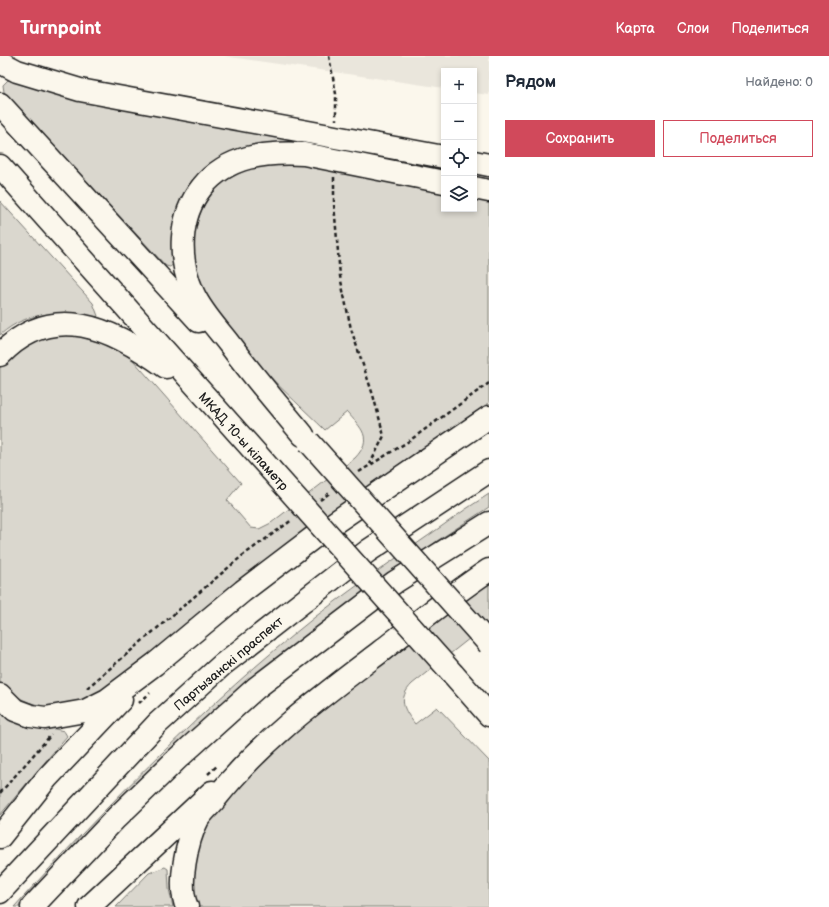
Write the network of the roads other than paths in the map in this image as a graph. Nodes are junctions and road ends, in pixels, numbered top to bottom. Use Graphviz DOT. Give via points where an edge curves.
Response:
graph roads {
  1 [pos="0,62"];
  2 [pos="0,104"];
  3 [pos="441,156"];
  4 [pos="477,163"];
  5 [pos="489,165"];
  6 [pos="0,166"];
  7 [pos="441,181"];
  8 [pos="477,189"];
  9 [pos="489,191"];
  10 [pos="0,355"];
  11 [pos="198,389"];
  12 [pos="488,418"];
  13 [pos="306,438"];
  14 [pos="489,471"];
  15 [pos="489,523"];
  16 [pos="489,570"];
  17 [pos="489,644"];
  18 [pos="155,664"];
  19 [pos="0,695"];
  20 [pos="489,715"];
  21 [pos="266,743"];
  22 [pos="0,837"];
  23 [pos="0,892"];
  24 [pos="32,907"];
  25 [pos="89,907"];
  26 [pos="187,907"];
  1 -- 3 [label="main road" via="17,71 80,90"];
  2 -- 13 [label="main road"];
  4 -- 5 [label="main road"];
  6 -- 11 [label="main road, МКАД, 10-ы кіламетр"];
  7 -- 13 [label="main road" via="334,160 282,153 259,154 225,166 196,194 184,225 183,259 193,294 248,370"];
  8 -- 9 [label="main road"];
  10 -- 11 [label="main road" via="12,342 30,331 47,325 80,325 100,330 139,347"];
  11 -- 20 [label="main road, МКАД, 10-ы кіламетр, bridge"];
  12 -- 18 [label="main road" via="318,534 243,591"];
  13 -- 17 [label="main road, bridge"];
  14 -- 23 [label="main road, Партызанскі праспект" via="368,551 222,665 157,724"];
  15 -- 24 [label="main road" via="395,582 256,688 116,818"];
  16 -- 21 [label="main road" via="311,705"];
  18 -- 19 [label="main road" via="107,700 85,711 62,716 31,716 15,710"];
  18 -- 22 [label="main road" via="47,778"];
  21 -- 25 [label="main road"];
  21 -- 26 [label="main road" via="199,818 185,864 184,891"];
}
